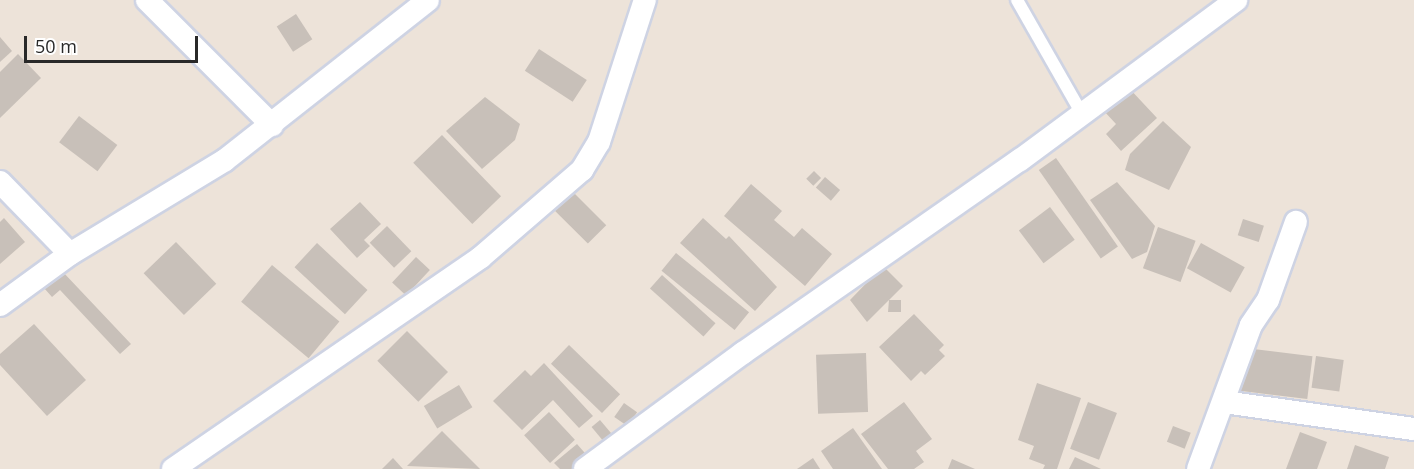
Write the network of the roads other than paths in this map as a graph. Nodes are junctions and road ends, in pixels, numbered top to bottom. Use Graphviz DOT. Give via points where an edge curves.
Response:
graph roads {
  1 [pos="147,0"];
  2 [pos="428,0"];
  3 [pos="645,0"];
  4 [pos="1017,0"];
  5 [pos="1236,0"];
  6 [pos="1081,112"];
  7 [pos="272,125"];
  8 [pos="0,182"];
  9 [pos="1296,222"];
  10 [pos="70,254"];
  11 [pos="0,305"];
  12 [pos="1224,402"];
  13 [pos="1414,429"];
  14 [pos="173,469"];
  15 [pos="585,469"];
  16 [pos="1198,469"];
  1 -- 7 [label="street"];
  2 -- 7 [label="street"];
  3 -- 14 [label="street" via="599,142 582,170 480,258"];
  4 -- 6 [label="lane"];
  5 -- 6 [label="street"];
  6 -- 15 [label="street"];
  7 -- 10 [label="street" via="215,166"];
  8 -- 10 [label="street"];
  9 -- 12 [label="street" via="1268,300 1251,326"];
  10 -- 11 [label="street"];
  12 -- 13 [label="street"];
  12 -- 16 [label="street"];
}
